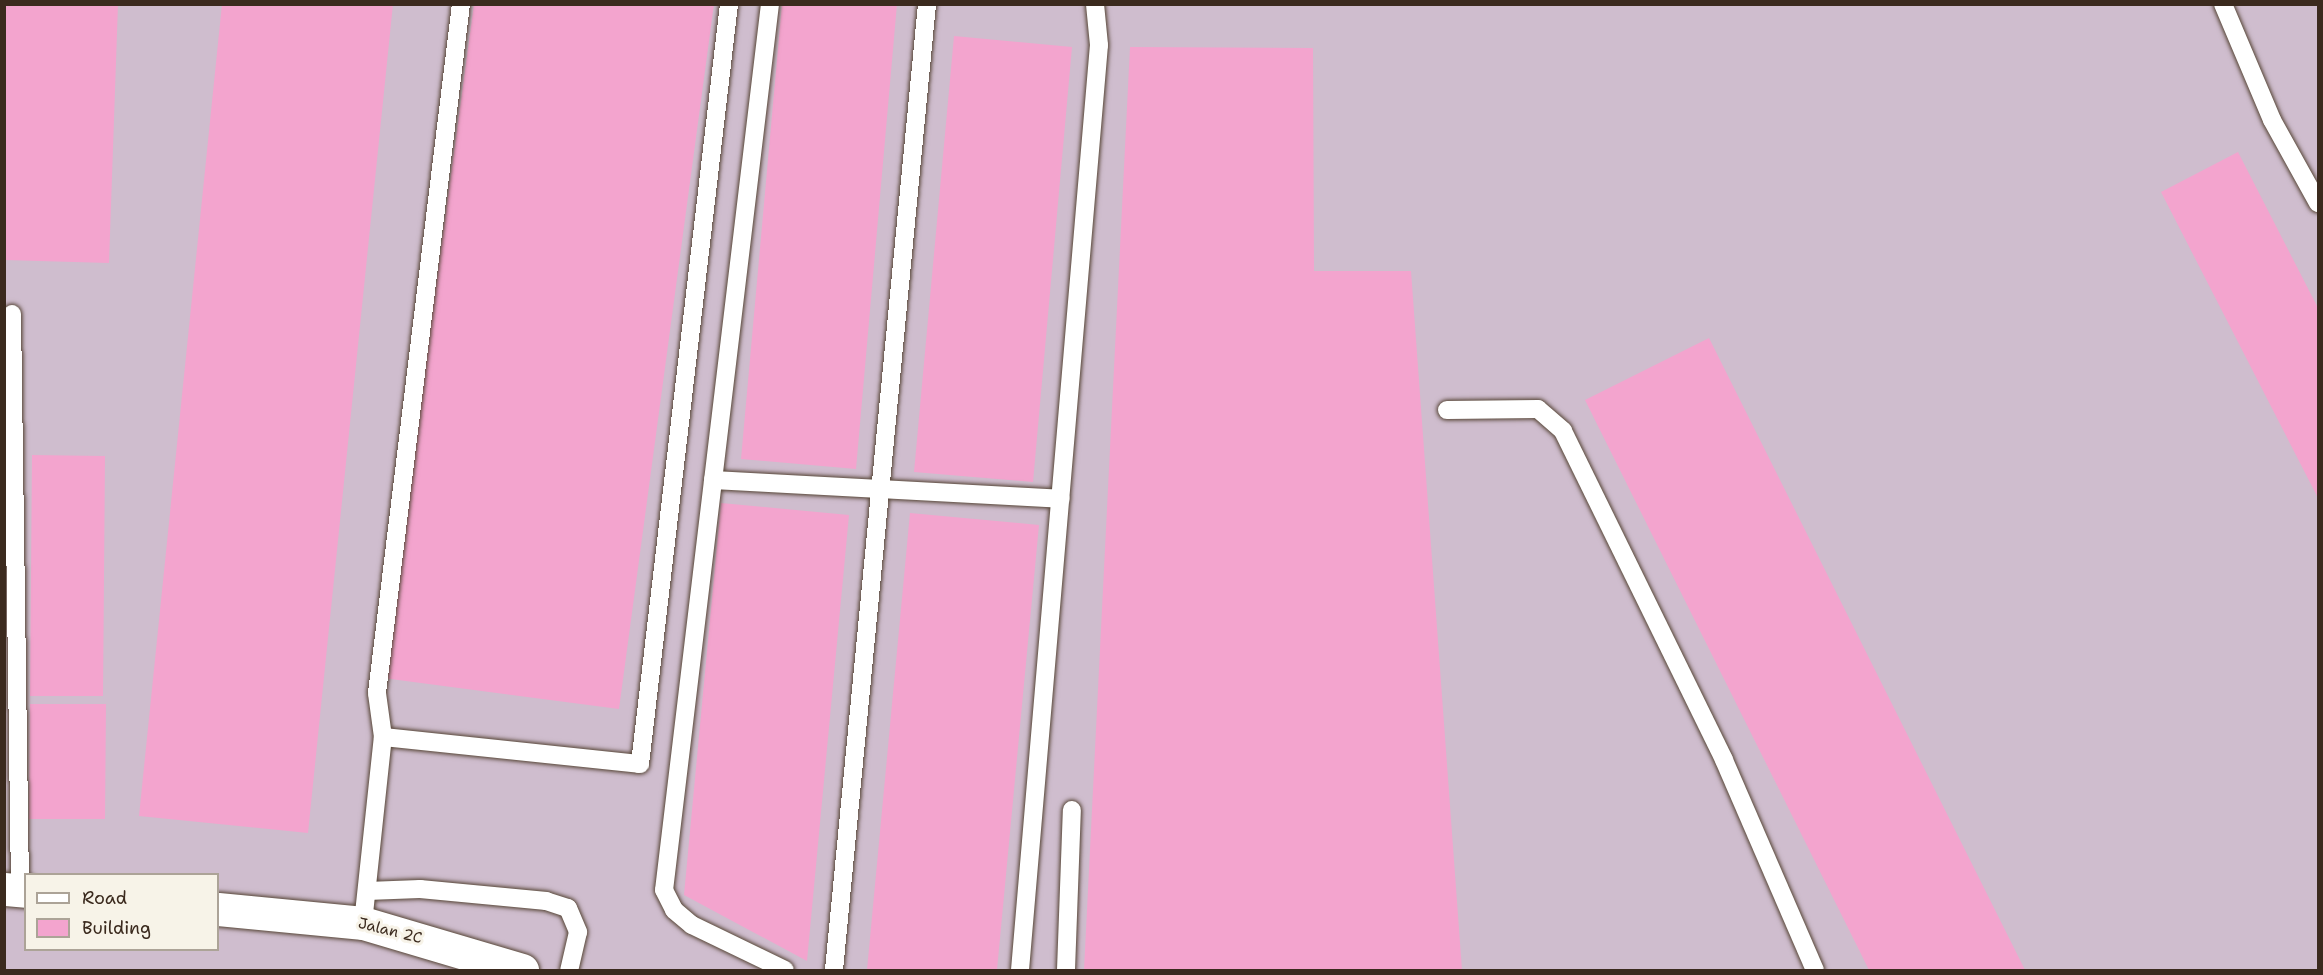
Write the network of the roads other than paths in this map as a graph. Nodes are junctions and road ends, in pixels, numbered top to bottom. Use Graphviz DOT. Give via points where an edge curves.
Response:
graph roads {
  1 [pos="461,4"];
  2 [pos="729,4"];
  3 [pos="770,4"];
  4 [pos="927,4"];
  5 [pos="1095,4"];
  6 [pos="2223,4"];
  7 [pos="2319,202"];
  8 [pos="12,314"];
  9 [pos="1447,410"];
  10 [pos="712,480"];
  11 [pos="880,489"];
  12 [pos="1060,499"];
  13 [pos="384,737"];
  14 [pos="1072,810"];
  15 [pos="17,890"];
  16 [pos="367,891"];
  17 [pos="219,909"];
  18 [pos="363,923"];
  19 [pos="522,970"];
  20 [pos="569,970"];
  21 [pos="785,970"];
  22 [pos="834,970"];
  23 [pos="1020,970"];
  24 [pos="1066,970"];
  25 [pos="1815,970"];
  1 -- 13 [label="lane" via="377,693"];
  2 -- 13 [label="lane" via="640,764"];
  3 -- 10 [label="lane"];
  4 -- 11 [label="lane"];
  5 -- 12 [label="lane" via="1099,45"];
  6 -- 7 [label="lane" via="2272,120"];
  8 -- 15 [label="lane"];
  9 -- 25 [label="lane" via="1538,409 1563,431 1724,760"];
  10 -- 11 [label="lane"];
  10 -- 21 [label="lane" via="664,890 674,910 692,925"];
  11 -- 12 [label="lane"];
  11 -- 22 [label="lane"];
  12 -- 23 [label="lane"];
  13 -- 16 [label="lane"];
  14 -- 24 [label="lane"];
  16 -- 18 [label="lane"];
  16 -- 20 [label="lane" via="420,890 546,901 568,908 578,932"];
  17 -- 18 [label="street, Jalan 2C"];
  18 -- 19 [label="street, Jalan 2C"];
}
